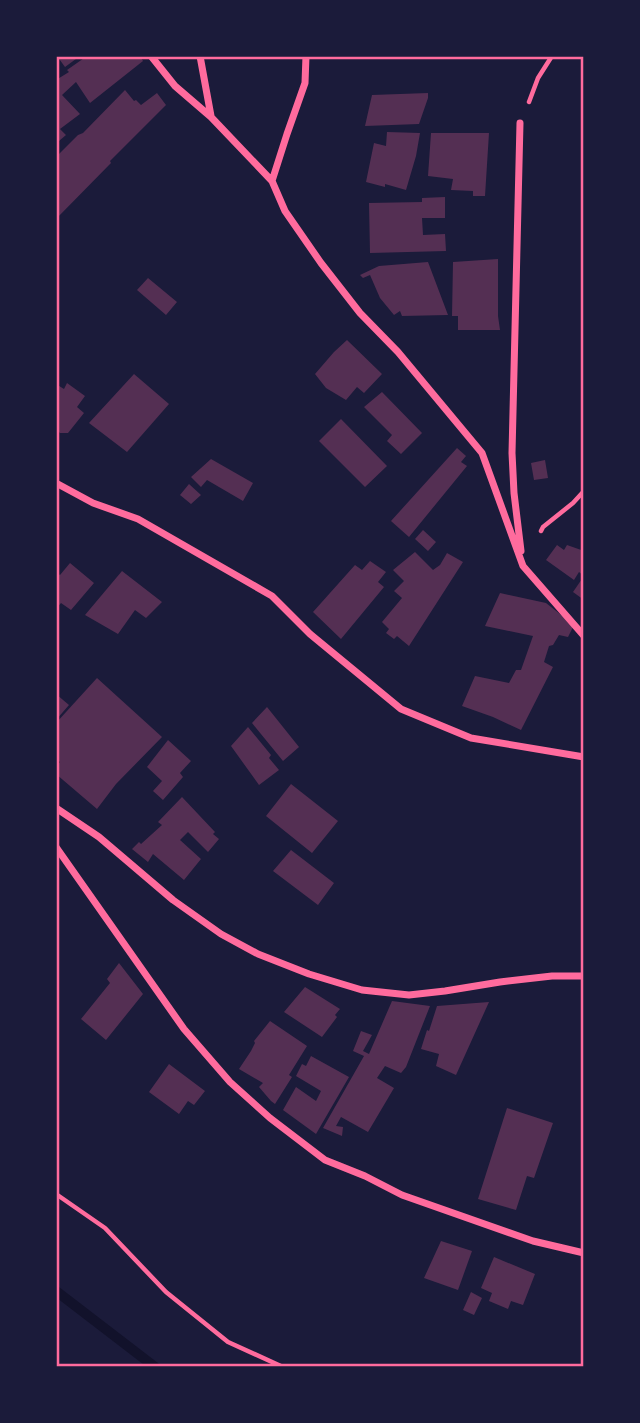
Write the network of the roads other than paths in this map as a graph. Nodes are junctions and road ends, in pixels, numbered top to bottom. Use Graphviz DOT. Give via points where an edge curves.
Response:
graph roads {
  1 [pos="151,56"];
  2 [pos="200,56"];
  3 [pos="306,56"];
  4 [pos="211,117"];
  5 [pos="520,122"];
  6 [pos="272,181"];
  7 [pos="56,483"];
  8 [pos="523,566"];
  9 [pos="584,636"];
  10 [pos="584,757"];
  11 [pos="56,808"];
  12 [pos="56,847"];
  13 [pos="584,976"];
  14 [pos="584,1253"];
  1 -- 4 [label="street" via="174,86"];
  2 -- 4 [label="street"];
  3 -- 6 [label="street" via="305,83"];
  4 -- 6 [label="street"];
  5 -- 8 [label="street" via="512,453"];
  6 -- 8 [label="street" via="285,211 321,263 482,453"];
  7 -- 10 [label="street" via="138,519 272,596 310,634 401,709 471,738"];
  8 -- 9 [label="street"];
  11 -- 13 [label="street" via="221,934 309,974 362,990 409,995"];
  12 -- 14 [label="street" via="184,1029 230,1082 270,1118 325,1160 402,1195 533,1241"];
}
